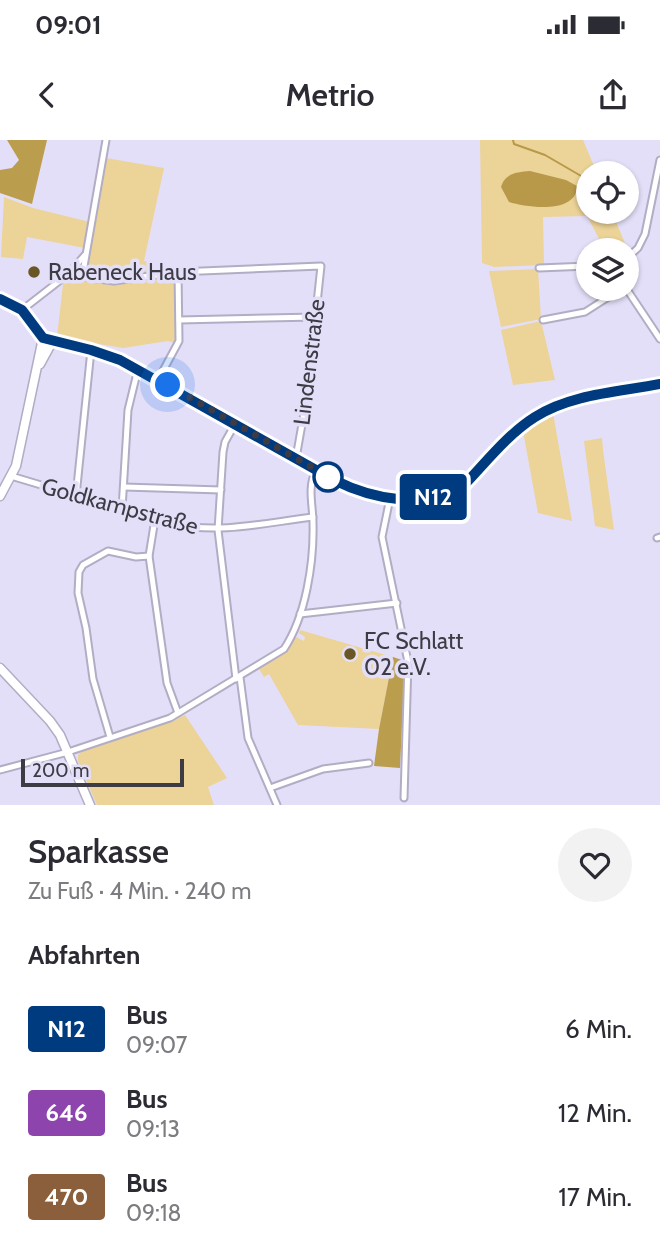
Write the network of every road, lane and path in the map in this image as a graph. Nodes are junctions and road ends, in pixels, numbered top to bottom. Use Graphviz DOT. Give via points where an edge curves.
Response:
graph roads {
  1 [pos="106,140"];
  2 [pos="660,160"];
  3 [pos="639,246"];
  4 [pos="87,253"];
  5 [pos="576,266"];
  6 [pos="539,268"];
  7 [pos="178,272"];
  8 [pos="67,275"];
  9 [pos="82,278"];
  10 [pos="0,299"];
  11 [pos="602,301"];
  12 [pos="635,301"];
  13 [pos="22,310"];
  14 [pos="316,317"];
  15 [pos="179,320"];
  16 [pos="543,320"];
  17 [pos="660,339"];
  18 [pos="47,340"];
  19 [pos="91,350"];
  20 [pos="138,369"];
  21 [pos="158,380"];
  22 [pos="660,384"];
  23 [pos="236,424"];
  24 [pos="296,458"];
  25 [pos="316,470"];
  26 [pos="11,476"];
  27 [pos="3,484"];
  28 [pos="124,487"];
  29 [pos="221,490"];
  30 [pos="0,496"];
  31 [pos="76,496"];
  32 [pos="390,498"];
  33 [pos="122,509"];
  34 [pos="313,517"];
  35 [pos="155,519"];
  36 [pos="218,530"];
  37 [pos="149,556"];
  38 [pos="397,603"];
  39 [pos="300,614"];
  40 [pos="0,668"];
  41 [pos="238,678"];
  42 [pos="178,713"];
  43 [pos="110,737"];
  44 [pos="68,752"];
  45 [pos="369,763"];
  46 [pos="0,770"];
  47 [pos="270,788"];
  48 [pos="404,798"];
  49 [pos="90,805"];
  50 [pos="277,805"];
  1 -- 4 [label="street"];
  2 -- 3 [label="street"];
  4 -- 8 [label="street"];
  4 -- 9 [label="street"];
  5 -- 6 [label="street"];
  7 -- 9 [label="street" via="114,281"];
  7 -- 14 [label="street, Lindenstraße" via="321,265"];
  7 -- 15 [label="street"];
  8 -- 9 [label="street"];
  8 -- 13 [label="street"];
  10 -- 13 [label="main road"];
  11 -- 16 [label="street" via="585,312"];
  12 -- 17 [label="street"];
  13 -- 18 [label="main road"];
  14 -- 15 [label="street"];
  14 -- 24 [label="street, Lindenstraße"];
  15 -- 21 [label="street" via="180,341"];
  18 -- 19 [label="main road"];
  18 -- 26 [label="main road"];
  19 -- 20 [label="main road"];
  19 -- 31 [label="street"];
  20 -- 21 [label="main road"];
  20 -- 28 [label="street" via="128,410"];
  21 -- 23 [label="main road"];
  22 -- 32 [label="main road" via="556,406 520,428 456,490 431,498"];
  23 -- 24 [label="main road"];
  23 -- 29 [label="street" via="225,442"];
  24 -- 25 [label="main road"];
  25 -- 32 [label="main road" via="360,491"];
  25 -- 34 [label="street" via="310,492"];
  26 -- 27 [label="main road"];
  26 -- 31 [label="street, Goldkampstraße"];
  27 -- 30 [label="main road"];
  28 -- 29 [label="street"];
  28 -- 33 [label="street"];
  29 -- 36 [label="street"];
  31 -- 33 [label="street, Goldkampstraße"];
  32 -- 38 [label="street" via="382,537"];
  33 -- 35 [label="street, Goldkampstraße"];
  34 -- 36 [label="street, Goldkampstraße"];
  34 -- 39 [label="street" via="312,557"];
  35 -- 36 [label="street, Goldkampstraße"];
  35 -- 37 [label="street"];
  36 -- 41 [label="street"];
  37 -- 42 [label="street" via="167,683"];
  37 -- 43 [label="street" via="108,551 79,572 78,593 93,679"];
  38 -- 39 [label="street"];
  38 -- 48 [label="street" via="408,662"];
  39 -- 41 [label="street" via="284,649"];
  40 -- 44 [label="main road" via="50,721"];
  41 -- 42 [label="street"];
  41 -- 47 [label="street" via="248,738"];
  42 -- 43 [label="street"];
  43 -- 44 [label="street"];
  44 -- 46 [label="street"];
  44 -- 49 [label="main road"];
  45 -- 47 [label="street" via="323,769"];
  47 -- 50 [label="street"];
}
